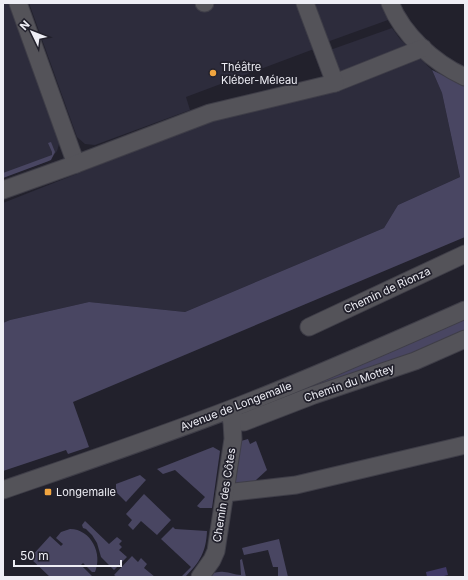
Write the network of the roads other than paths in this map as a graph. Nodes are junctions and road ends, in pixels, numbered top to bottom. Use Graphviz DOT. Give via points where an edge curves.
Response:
graph roads {
  1 [pos="18,3"];
  2 [pos="305,3"];
  3 [pos="390,3"];
  4 [pos="423,48"];
  5 [pos="465,77"];
  6 [pos="335,83"];
  7 [pos="76,164"];
  8 [pos="3,190"];
  9 [pos="465,254"];
  10 [pos="465,310"];
  11 [pos="309,327"];
  12 [pos="465,339"];
  13 [pos="231,416"];
  14 [pos="465,445"];
  15 [pos="3,490"];
  16 [pos="225,492"];
  17 [pos="200,577"];
  1 -- 7 [label="street"];
  2 -- 6 [label="street"];
  3 -- 4 [label="street" via="399,20"];
  4 -- 5 [label="street" via="444,65"];
  4 -- 6 [label="street"];
  6 -- 7 [label="street" via="210,113"];
  7 -- 8 [label="street"];
  9 -- 11 [label="street, Chemin de Rionza"];
  10 -- 13 [label="street, Avenue de Longemalle"];
  12 -- 13 [label="street, Chemin du Mottey" via="415,361 244,422"];
  13 -- 15 [label="street, Avenue de Longemalle" via="143,442"];
  13 -- 16 [label="street, Chemin des Côtes" via="233,439"];
  14 -- 16 [label="street" via="296,484"];
  16 -- 17 [label="street, Chemin des Côtes" via="216,551"];
}
